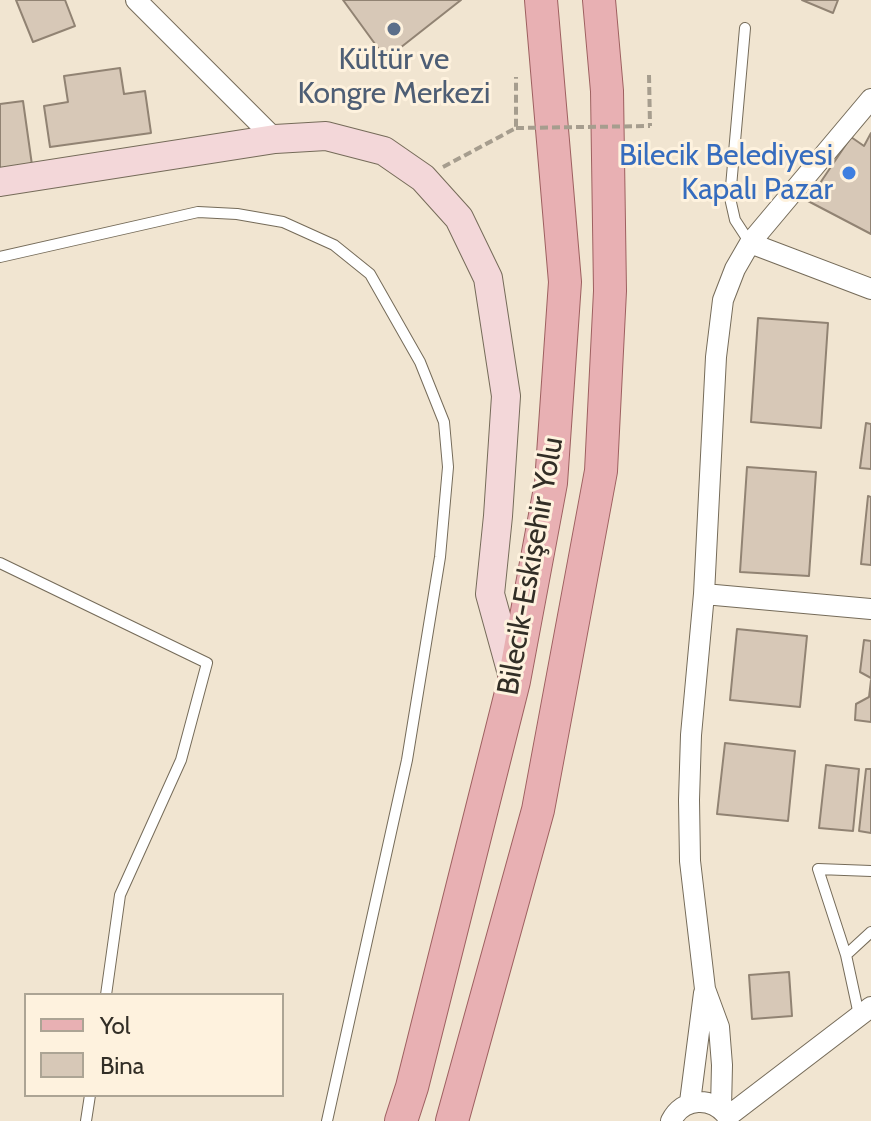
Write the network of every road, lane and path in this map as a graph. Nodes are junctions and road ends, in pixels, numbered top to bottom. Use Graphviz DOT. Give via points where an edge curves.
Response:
graph roads {
  1 [pos="136,0"];
  2 [pos="541,0"];
  3 [pos="599,0"];
  4 [pos="745,28"];
  5 [pos="649,75"];
  6 [pos="516,77"];
  7 [pos="871,99"];
  8 [pos="516,128"];
  9 [pos="275,139"];
  10 [pos="0,182"];
  11 [pos="430,186"];
  12 [pos="750,243"];
  13 [pos="0,257"];
  14 [pos="871,289"];
  15 [pos="0,563"];
  16 [pos="704,594"];
  17 [pos="871,609"];
  18 [pos="514,681"];
  19 [pos="871,871"];
  20 [pos="871,932"];
  21 [pos="846,955"];
  22 [pos="705,989"];
  23 [pos="106,993"];
  24 [pos="865,1011"];
  25 [pos="90,1097"];
  26 [pos="690,1102"];
  27 [pos="726,1115"];
  28 [pos="86,1121"];
  29 [pos="327,1121"];
  30 [pos="401,1121"];
  31 [pos="452,1121"];
  32 [pos="671,1121"];
  1 -- 9 [label="street"];
  2 -- 18 [label="main road, Bilecik-Eskişehir Yolu" via="565,282 551,483"];
  3 -- 31 [label="main road, Bilecik-Eskişehir Yolu" via="607,91 610,291 601,471 538,810"];
  4 -- 12 [label="lane" via="730,198 735,220"];
  5 -- 8 [label="path, bridge" via="650,126"];
  6 -- 8 [label="path"];
  7 -- 12 [label="street"];
  8 -- 11 [label="path" via="444,166"];
  9 -- 10 [label="street"];
  9 -- 11 [label="street" via="326,136 384,151"];
  11 -- 18 [label="street" via="459,218 488,278 497,325 506,396 490,594"];
  12 -- 14 [label="street"];
  12 -- 16 [label="street" via="723,300"];
  13 -- 29 [label="lane" via="198,212 283,222 334,245 370,274 420,362 444,422 448,467 440,557 407,760"];
  15 -- 23 [label="lane" via="207,663 181,760 120,895"];
  16 -- 17 [label="street"];
  16 -- 22 [label="street" via="689,800 690,861"];
  18 -- 30 [label="main road, Bilecik-Eskişehir Yolu"];
  19 -- 21 [label="lane" via="818,869"];
  20 -- 21 [label="lane"];
  21 -- 24 [label="lane"];
  22 -- 26 [label="street"];
  22 -- 27 [label="street" via="719,1027"];
  24 -- 27 [label="street"];
  25 -- 28 [label="lane"];
  26 -- 27 [label="street" via="701,1101"];
  26 -- 32 [label="street"];
}
